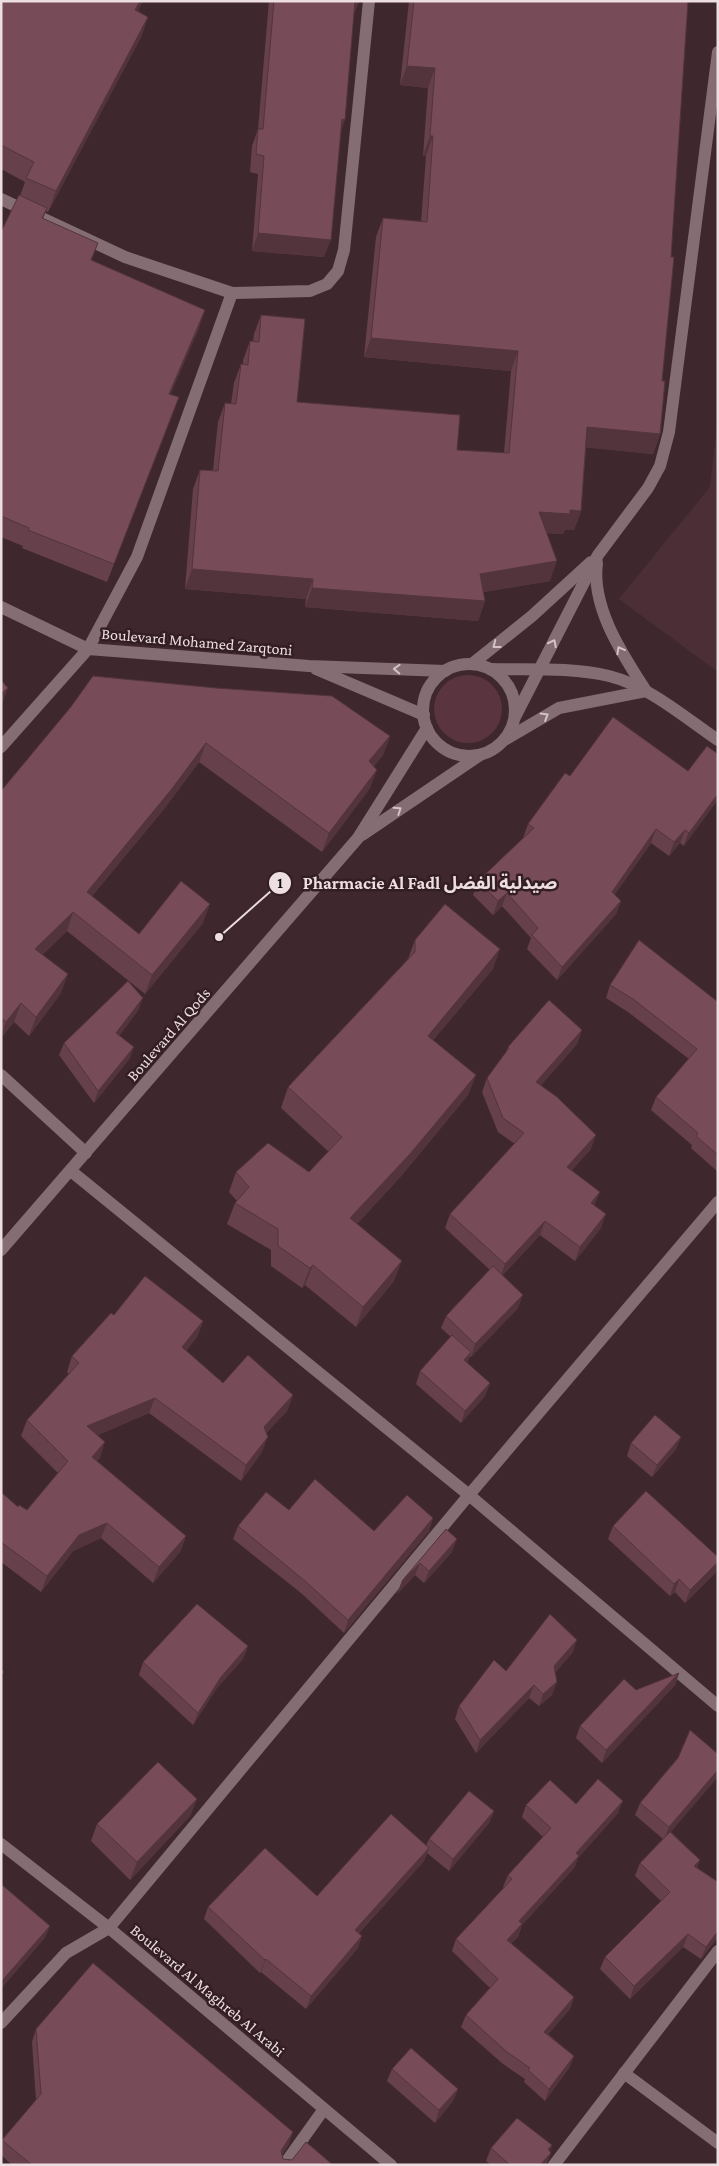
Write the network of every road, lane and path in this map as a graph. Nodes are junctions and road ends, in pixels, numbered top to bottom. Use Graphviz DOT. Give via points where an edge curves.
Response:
graph roads {
  1 [pos="369,1"];
  2 [pos="718,52"];
  3 [pos="1,199"];
  4 [pos="232,293"];
  5 [pos="598,555"];
  6 [pos="1,607"];
  7 [pos="88,649"];
  8 [pos="472,664"];
  9 [pos="309,666"];
  10 [pos="490,669"];
  11 [pos="539,670"];
  12 [pos="445,671"];
  13 [pos="646,691"];
  14 [pos="424,715"];
  15 [pos="515,717"];
  16 [pos="427,728"];
  17 [pos="503,740"];
  18 [pos="718,740"];
  19 [pos="1,747"];
  20 [pos="481,754"];
  21 [pos="358,838"];
  22 [pos="1,1075"];
  23 [pos="86,1153"];
  24 [pos="71,1171"];
  25 [pos="718,1202"];
  26 [pos="1,1250"];
  27 [pos="469,1495"];
  28 [pos="718,1706"];
  29 [pos="1,1844"];
  30 [pos="109,1928"];
  31 [pos="718,1951"];
  32 [pos="1,2023"];
  33 [pos="624,2073"];
  34 [pos="324,2109"];
  35 [pos="718,2143"];
  36 [pos="284,2165"];
  37 [pos="390,2165"];
  38 [pos="554,2165"];
  1 -- 4 [label="street" via="344,250 338,271 327,284 310,291"];
  2 -- 5 [label="street" via="668,432 660,466 648,488"];
  3 -- 4 [label="street" via="126,257"];
  4 -- 7 [label="street" via="137,557"];
  5 -- 8 [label="street, one-way" via="532,616"];
  11 -- 5 [label="street, one-way"];
  13 -- 5 [label="street, one-way" via="618,647 606,618 597,590"];
  6 -- 7 [label="street, Boulevard Mohamed Zarqtoni"];
  7 -- 9 [label="street, Boulevard Mohamed Zarqtoni"];
  7 -- 19 [label="street"];
  8 -- 10 [label="street"];
  8 -- 12 [label="street"];
  12 -- 9 [label="street, Boulevard Mohamed Zarqtoni, one-way"];
  9 -- 14 [label="street"];
  10 -- 11 [label="street"];
  10 -- 15 [label="street" via="507,684 515,705"];
  11 -- 13 [label="street" via="610,676"];
  11 -- 15 [label="street"];
  12 -- 14 [label="street" via="428,690"];
  17 -- 13 [label="street, one-way" via="559,708"];
  13 -- 18 [label="street"];
  14 -- 16 [label="street"];
  15 -- 17 [label="street"];
  16 -- 20 [label="street" via="444,748 462,754"];
  16 -- 21 [label="street"];
  17 -- 20 [label="street" via="494,749"];
  21 -- 20 [label="street, one-way"];
  21 -- 23 [label="street, Boulevard Al Qods"];
  22 -- 23 [label="street"];
  23 -- 24 [label="street, Boulevard Al Qods"];
  24 -- 26 [label="street, Boulevard Al Qods"];
  24 -- 27 [label="street"];
  25 -- 27 [label="street"];
  27 -- 28 [label="street"];
  27 -- 30 [label="street"];
  29 -- 30 [label="street, Boulevard Al Maghreb Al Arabi"];
  30 -- 32 [label="street" via="66,1954"];
  30 -- 34 [label="street, Boulevard Al Maghreb Al Arabi"];
  31 -- 33 [label="street"];
  33 -- 35 [label="street"];
  33 -- 38 [label="street"];
  34 -- 36 [label="street"];
  34 -- 37 [label="street, Boulevard Al Maghreb Al Arabi"];
}
